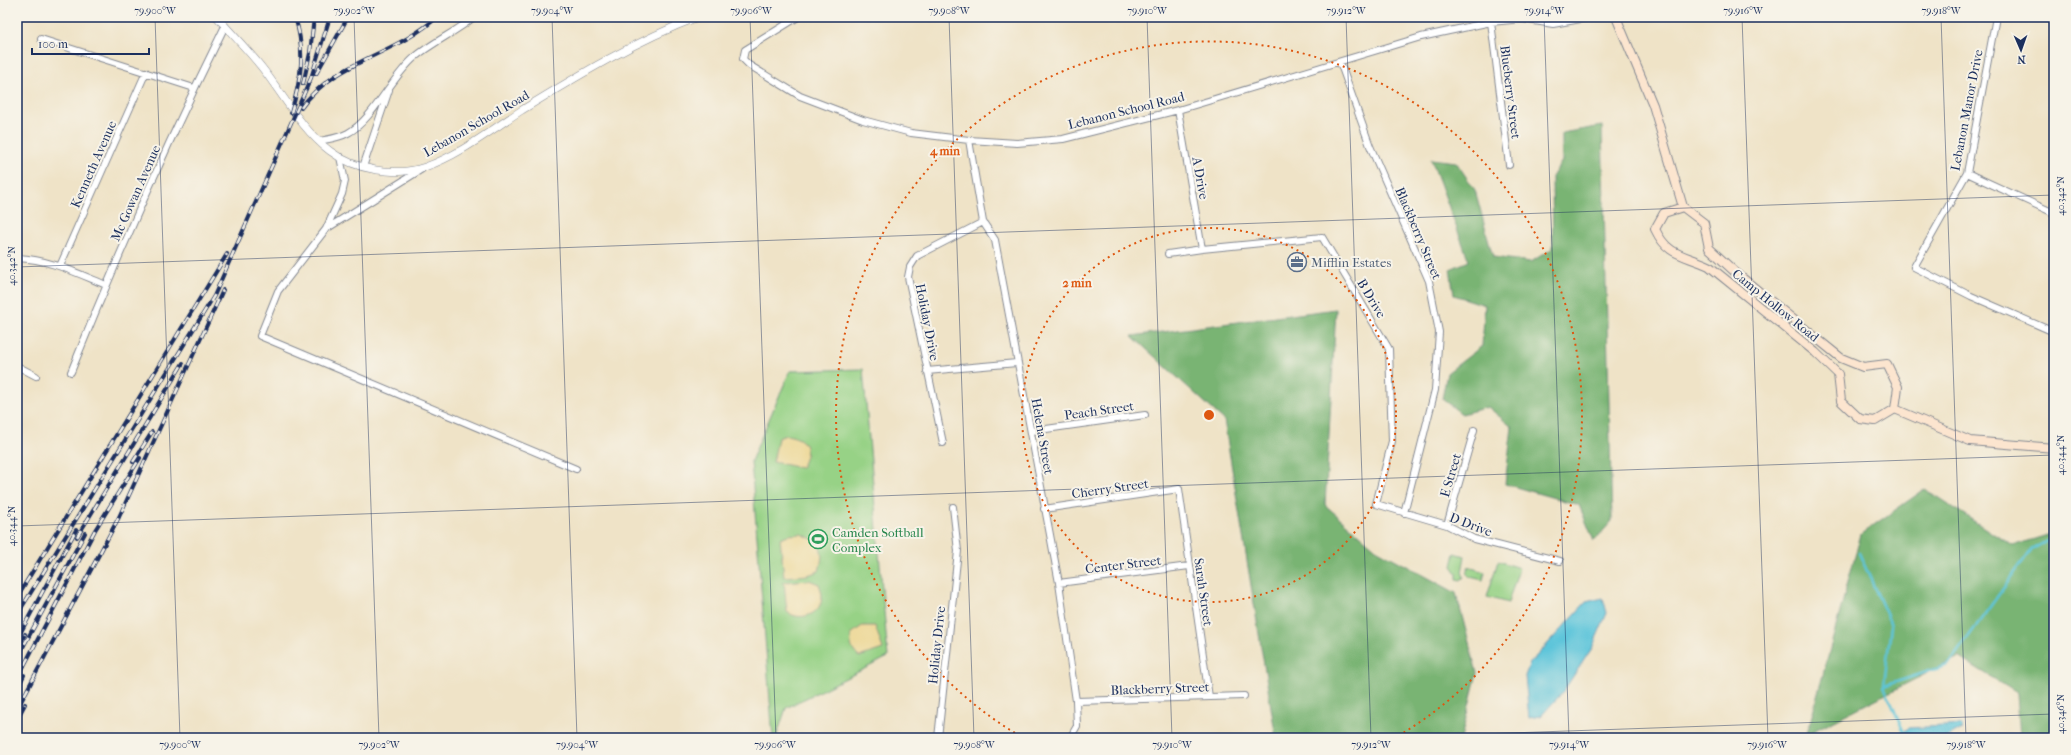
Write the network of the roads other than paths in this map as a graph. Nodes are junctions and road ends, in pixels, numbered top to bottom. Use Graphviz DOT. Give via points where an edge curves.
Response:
graph roads {
  1 [pos="217,17"];
  2 [pos="474,17"];
  3 [pos="698,17"];
  4 [pos="798,17"];
  5 [pos="1592,17"];
  6 [pos="1616,17"];
  7 [pos="1996,17"];
  8 [pos="1491,22"];
  9 [pos="225,26"];
  10 [pos="41,39"];
  11 [pos="1340,62"];
  12 [pos="146,72"];
  13 [pos="390,84"];
  14 [pos="194,88"];
  15 [pos="1178,110"];
  16 [pos="969,140"];
  17 [pos="319,141"];
  18 [pos="340,157"];
  19 [pos="1509,165"];
  20 [pos="363,167"];
  21 [pos="425,167"];
  22 [pos="1967,173"];
  23 [pos="1682,207"];
  24 [pos="2054,213"];
  25 [pos="984,222"];
  26 [pos="326,229"];
  27 [pos="1202,249"];
  28 [pos="1168,254"];
  29 [pos="17,258"];
  30 [pos="60,266"];
  31 [pos="106,285"];
  32 [pos="2054,332"];
  33 [pos="1017,363"];
  34 [pos="17,366"];
  35 [pos="927,371"];
  36 [pos="71,372"];
  37 [pos="36,376"];
  38 [pos="1895,409"];
  39 [pos="1145,415"];
  40 [pos="1474,430"];
  41 [pos="1032,431"];
  42 [pos="942,444"];
  43 [pos="2054,448"];
  44 [pos="576,469"];
  45 [pos="1179,489"];
  46 [pos="1376,504"];
  47 [pos="953,507"];
  48 [pos="1044,509"];
  49 [pos="1404,513"];
  50 [pos="1447,525"];
  51 [pos="1560,561"];
  52 [pos="1189,566"];
  53 [pos="1059,583"];
  54 [pos="1244,696"];
  55 [pos="1209,697"];
  56 [pos="1076,701"];
  57 [pos="938,738"];
  58 [pos="1070,738"];
  1 -- 9 [label="street, Lebanon School Road"];
  2 -- 13 [label="street" via="415,57"];
  3 -- 21 [label="street, Lebanon School Road" via="627,47 454,153"];
  4 -- 16 [label="street, Lebanon School Road" via="745,50 743,58 749,65 800,96 863,120 911,134"];
  5 -- 8 [label="street, Lebanon School Road" via="1553,24 1522,19"];
  6 -- 23 [label="main road" via="1653,105"];
  7 -- 22 [label="street, Lebanon Manor Drive"];
  8 -- 11 [label="street, Lebanon School Road" via="1421,37"];
  8 -- 19 [label="street, Blueberry Street"];
  9 -- 14 [label="street, Mc Gowan Avenue"];
  9 -- 17 [label="street, Lebanon School Road" via="262,68"];
  10 -- 12 [label="street"];
  11 -- 15 [label="street, Lebanon School Road"];
  11 -- 49 [label="street, Blackberry Street" via="1370,146 1429,280 1439,332 1435,390"];
  12 -- 14 [label="street"];
  12 -- 30 [label="street, Kenneth Avenue"];
  13 -- 17 [label="street" via="360,123 349,132"];
  13 -- 20 [label="street"];
  14 -- 31 [label="street, Mc Gowan Avenue"];
  15 -- 16 [label="street, Lebanon School Road" via="1063,139 1017,143"];
  15 -- 27 [label="street, A Drive"];
  16 -- 25 [label="street, Helena Street"];
  17 -- 18 [label="street, Lebanon School Road"];
  18 -- 20 [label="street, Lebanon School Road"];
  18 -- 26 [label="street" via="345,181"];
  20 -- 21 [label="street, Lebanon School Road" via="387,172"];
  21 -- 26 [label="street"];
  22 -- 24 [label="street"];
  22 -- 32 [label="street, Lebanon Manor Drive" via="1914,267 1971,296"];
  23 -- 38 [label="main road, Camp Hollow Road" via="1704,224 1709,248 1840,358 1863,367 1887,364 1898,387"];
  23 -- 38 [label="main road, Camp Hollow Road" via="1664,213 1655,229 1661,241 1673,253 1690,257 1709,266 1814,352 1838,374 1841,401 1860,419 1875,421"];
  25 -- 33 [label="street, Helena Street" via="995,240"];
  25 -- 35 [label="street, Holiday Drive" via="917,256 910,267 908,277"];
  26 -- 44 [label="street" via="278,291 260,336"];
  27 -- 28 [label="street, B Drive"];
  27 -- 46 [label="street, B Drive" via="1322,237 1390,349 1392,441"];
  29 -- 30 [label="street" via="35,258"];
  30 -- 31 [label="street"];
  31 -- 36 [label="street, Mc Gowan Avenue"];
  33 -- 35 [label="street"];
  33 -- 41 [label="street, Helena Street"];
  34 -- 37 [label="street"];
  35 -- 42 [label="street, Holiday Drive"];
  38 -- 43 [label="main road" via="1970,441"];
  39 -- 41 [label="street, Peach Street"];
  40 -- 50 [label="street, E Street"];
  41 -- 48 [label="street, Helena Street"];
  45 -- 48 [label="street, Cherry Street"];
  45 -- 52 [label="street, Sarah Street"];
  46 -- 49 [label="street, D Drive"];
  47 -- 57 [label="street, Holiday Drive" via="958,551"];
  48 -- 53 [label="street, Helena Street"];
  49 -- 50 [label="street, D Drive"];
  50 -- 51 [label="street, D Drive" via="1474,539"];
  52 -- 53 [label="street, Center Street"];
  52 -- 55 [label="street, Sarah Street"];
  53 -- 56 [label="street, Helena Street"];
  54 -- 55 [label="street, Blackberry Street"];
  55 -- 56 [label="street, Blackberry Street"];
  56 -- 58 [label="street, Helena Street" via="1077,726"];
}
